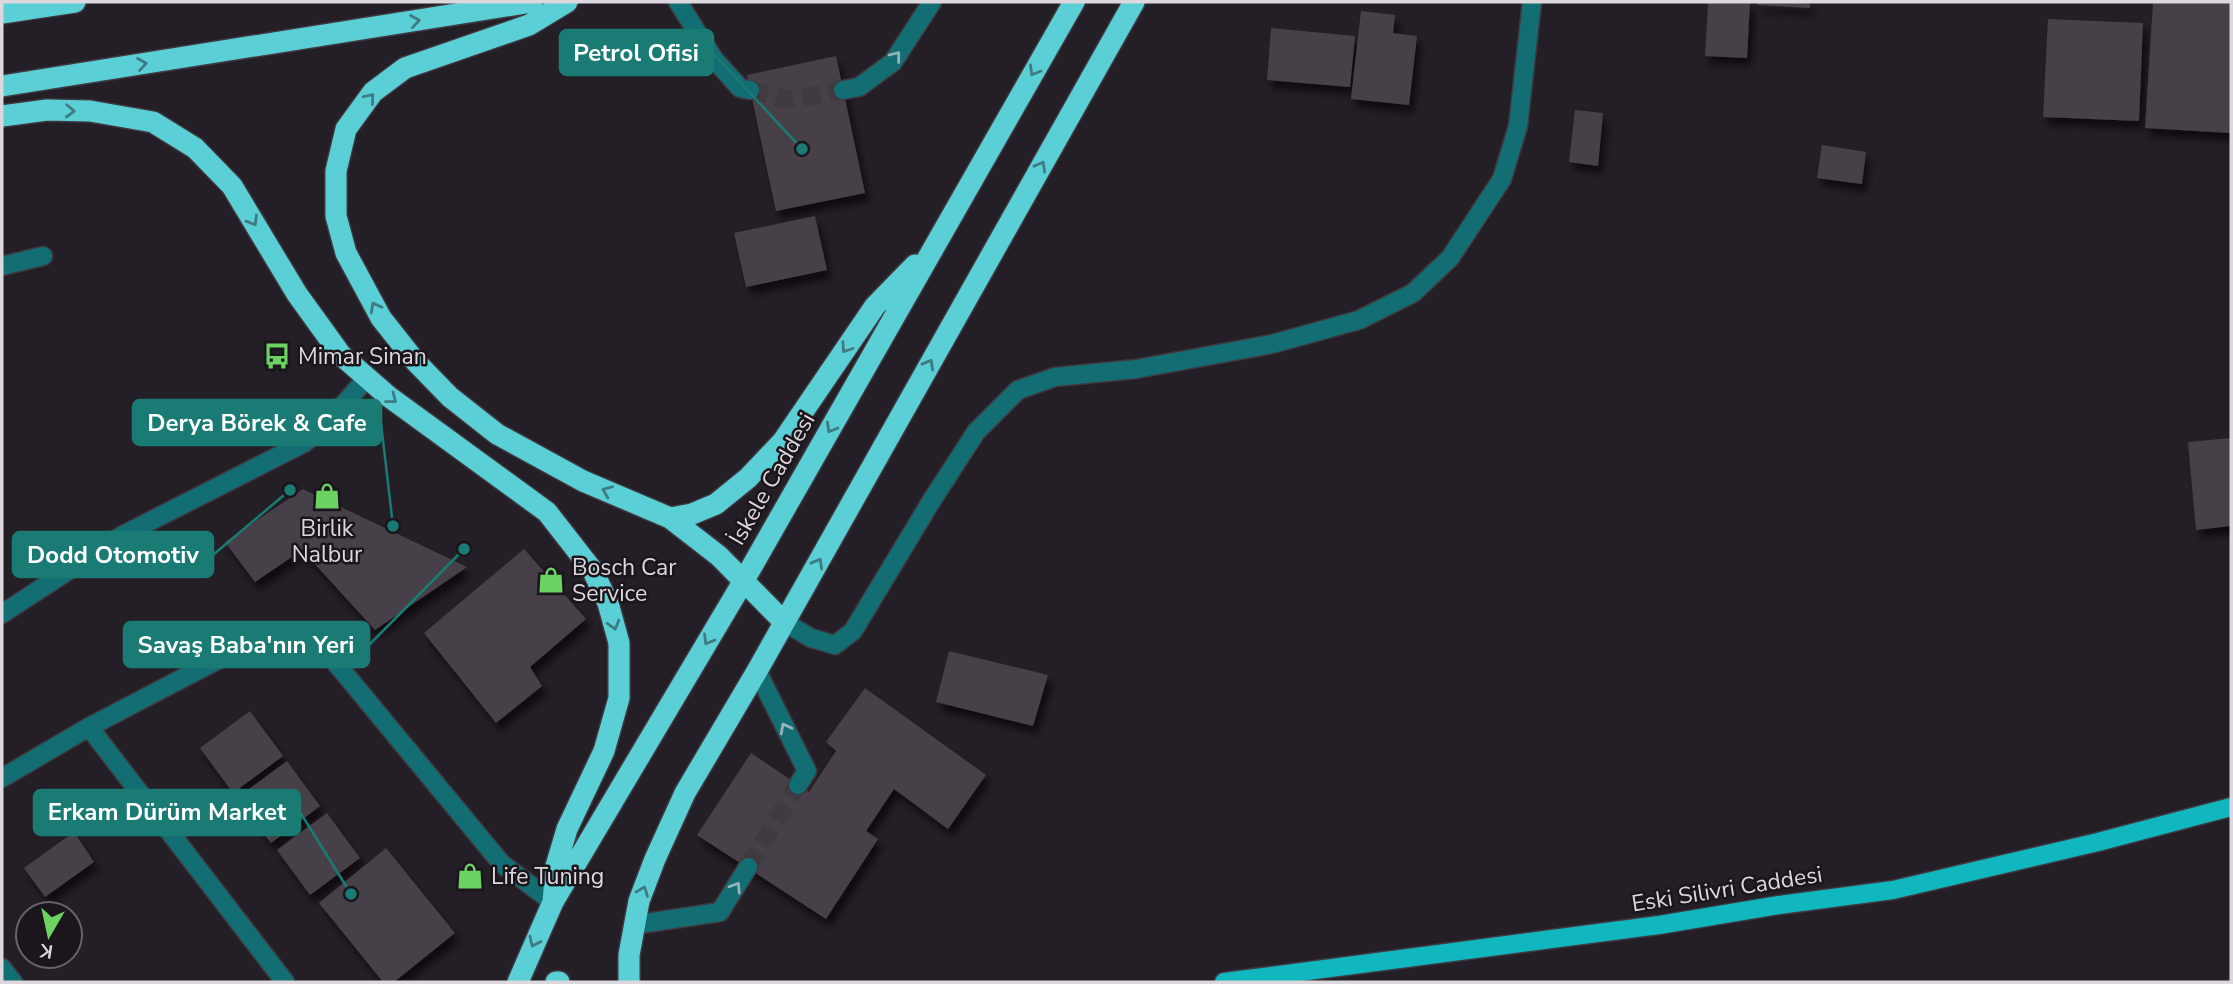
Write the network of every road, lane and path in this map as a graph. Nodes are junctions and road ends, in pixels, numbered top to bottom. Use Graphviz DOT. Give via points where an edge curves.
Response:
graph roads {
  1 [pos="75,2"];
  2 [pos="532,2"];
  3 [pos="567,2"];
  4 [pos="678,2"];
  5 [pos="932,2"];
  6 [pos="1532,2"];
  7 [pos="1133,3"];
  8 [pos="1071,7"];
  9 [pos="2,13"];
  10 [pos="2,86"];
  11 [pos="750,90"];
  12 [pos="843,90"];
  13 [pos="2,116"];
  14 [pos="938,241"];
  15 [pos="43,256"];
  16 [pos="2,266"];
  17 [pos="368,378"];
  18 [pos="670,519"];
  19 [pos="743,582"];
  20 [pos="2,614"];
  21 [pos="784,622"];
  22 [pos="757,671"];
  23 [pos="89,727"];
  24 [pos="2,778"];
  25 [pos="798,785"];
  26 [pos="2231,807"];
  27 [pos="748,867"];
  28 [pos="553,902"];
  29 [pos="633,925"];
  30 [pos="2,968"];
  31 [pos="13,982"];
  32 [pos="285,982"];
  33 [pos="518,982"];
  34 [pos="629,982"];
  35 [pos="1224,982"];
  1 -- 9 [label="highway"];
  10 -- 2 [label="highway, one-way"];
  18 -- 3 [label="highway, one-way" via="583,481 497,434 450,397 381,318 346,253 336,216 335,171 346,129 373,92 405,68 529,25"];
  4 -- 11 [label="street" via="714,59 740,88"];
  12 -- 5 [label="street, one-way" via="859,87 892,62"];
  6 -- 21 [label="street" via="1518,126 1502,179 1450,258 1413,293 1359,320 1272,344 1136,369 1055,377 1018,390 976,432 853,631 835,645"];
  21 -- 7 [label="highway, one-way"];
  8 -- 14 [label="highway, İskele Caddesi, one-way"];
  13 -- 17 [label="highway, one-way" via="89,111 153,122 195,148 232,186 297,295 341,355"];
  14 -- 18 [label="highway, one-way" via="874,306 783,441 748,478 716,504"];
  14 -- 19 [label="highway, İskele Caddesi, one-way"];
  15 -- 16 [label="street"];
  17 -- 20 [label="street" via="304,443 121,536"];
  17 -- 28 [label="highway, one-way" via="547,512 593,571 608,603 620,643 619,698 604,751 567,828 556,866"];
  18 -- 19 [label="highway" via="719,556"];
  19 -- 21 [label="highway"];
  19 -- 28 [label="highway, İskele Caddesi, one-way"];
  21 -- 22 [label="highway"];
  25 -- 22 [label="street, one-way" via="807,771"];
  29 -- 22 [label="highway, one-way" via="655,859 685,793"];
  23 -- 24 [label="street"];
  23 -- 28 [label="street" via="269,633 294,637 326,651 502,864"];
  23 -- 32 [label="street"];
  26 -- 35 [label="main road, Eski Silivri Caddesi" via="1893,890"];
  29 -- 27 [label="street, one-way" via="720,912"];
  28 -- 33 [label="highway, İskele Caddesi, one-way"];
  29 -- 34 [label="highway"];
  30 -- 31 [label="street"];
}
